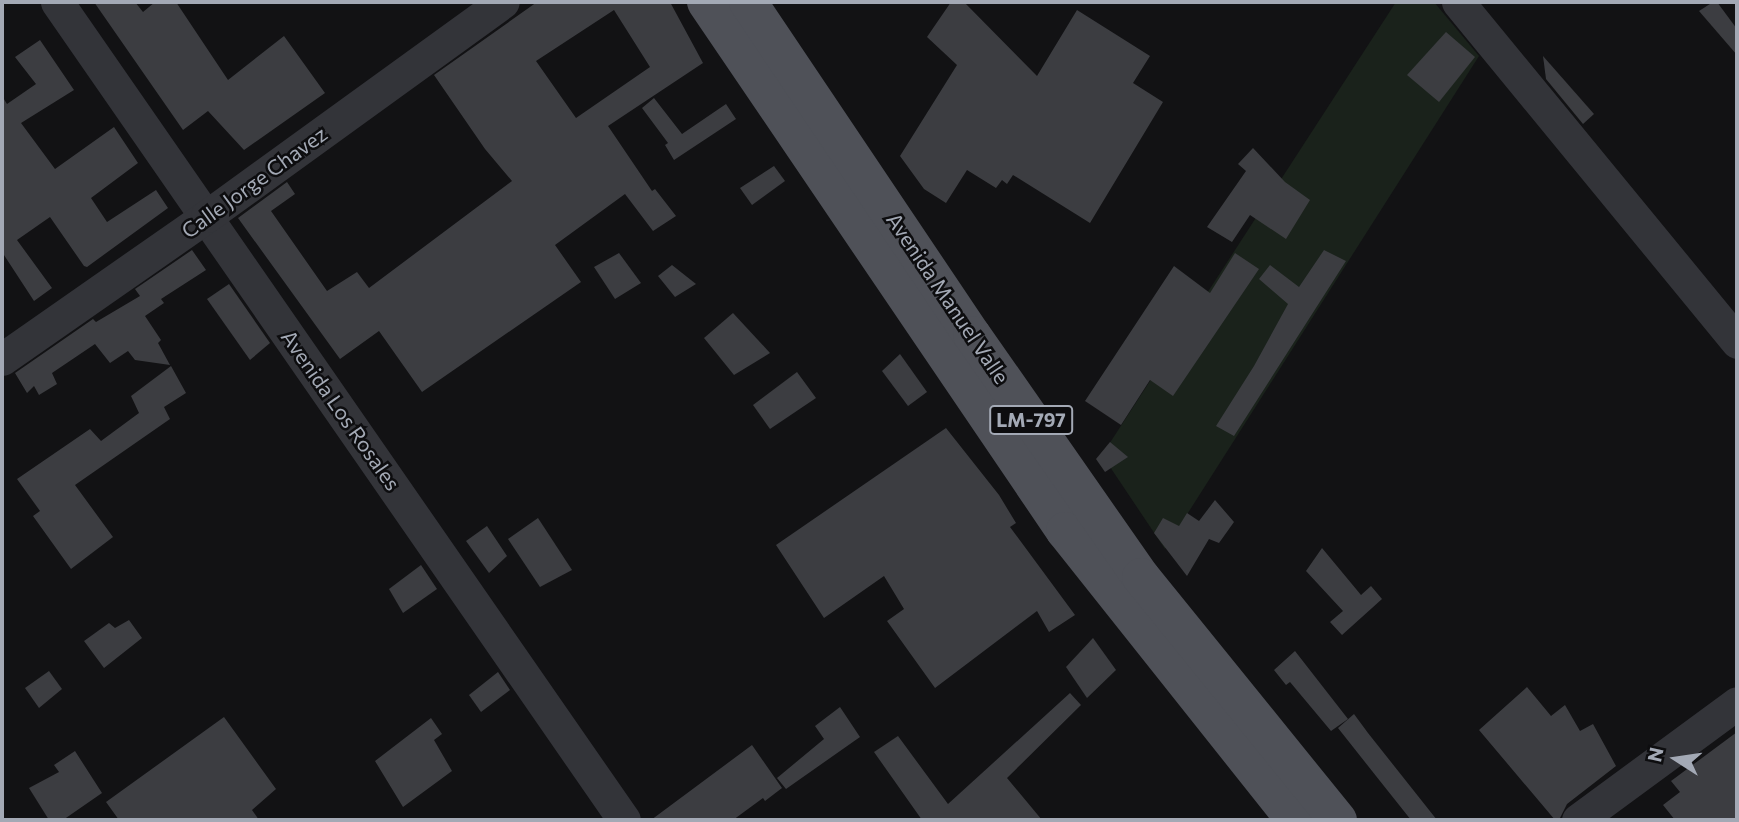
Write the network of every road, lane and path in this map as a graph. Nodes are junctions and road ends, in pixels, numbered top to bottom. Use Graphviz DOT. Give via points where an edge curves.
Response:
graph roads {
  1 [pos="57,2"];
  2 [pos="503,2"];
  3 [pos="706,2"];
  4 [pos="748,2"];
  5 [pos="1458,2"];
  6 [pos="207,216"];
  7 [pos="1737,342"];
  8 [pos="2,359"];
  9 [pos="1737,703"];
  10 [pos="624,820"];
  11 [pos="1295,820"];
  12 [pos="1338,820"];
  13 [pos="1578,820"];
  1 -- 6 [label="street, Avenida Los Rosales"];
  2 -- 6 [label="street, Calle Jorge Chavez"];
  3 -- 11 [label="main road, Avenida Manuel Valle / LM-797" via="1065,531"];
  4 -- 12 [label="main road, Avenida Manuel Valle / LM-797" via="1142,577"];
  5 -- 7 [label="street"];
  6 -- 8 [label="street, Calle Jorge Chavez"];
  6 -- 10 [label="street, Avenida Los Rosales"];
  9 -- 13 [label="street"];
}
